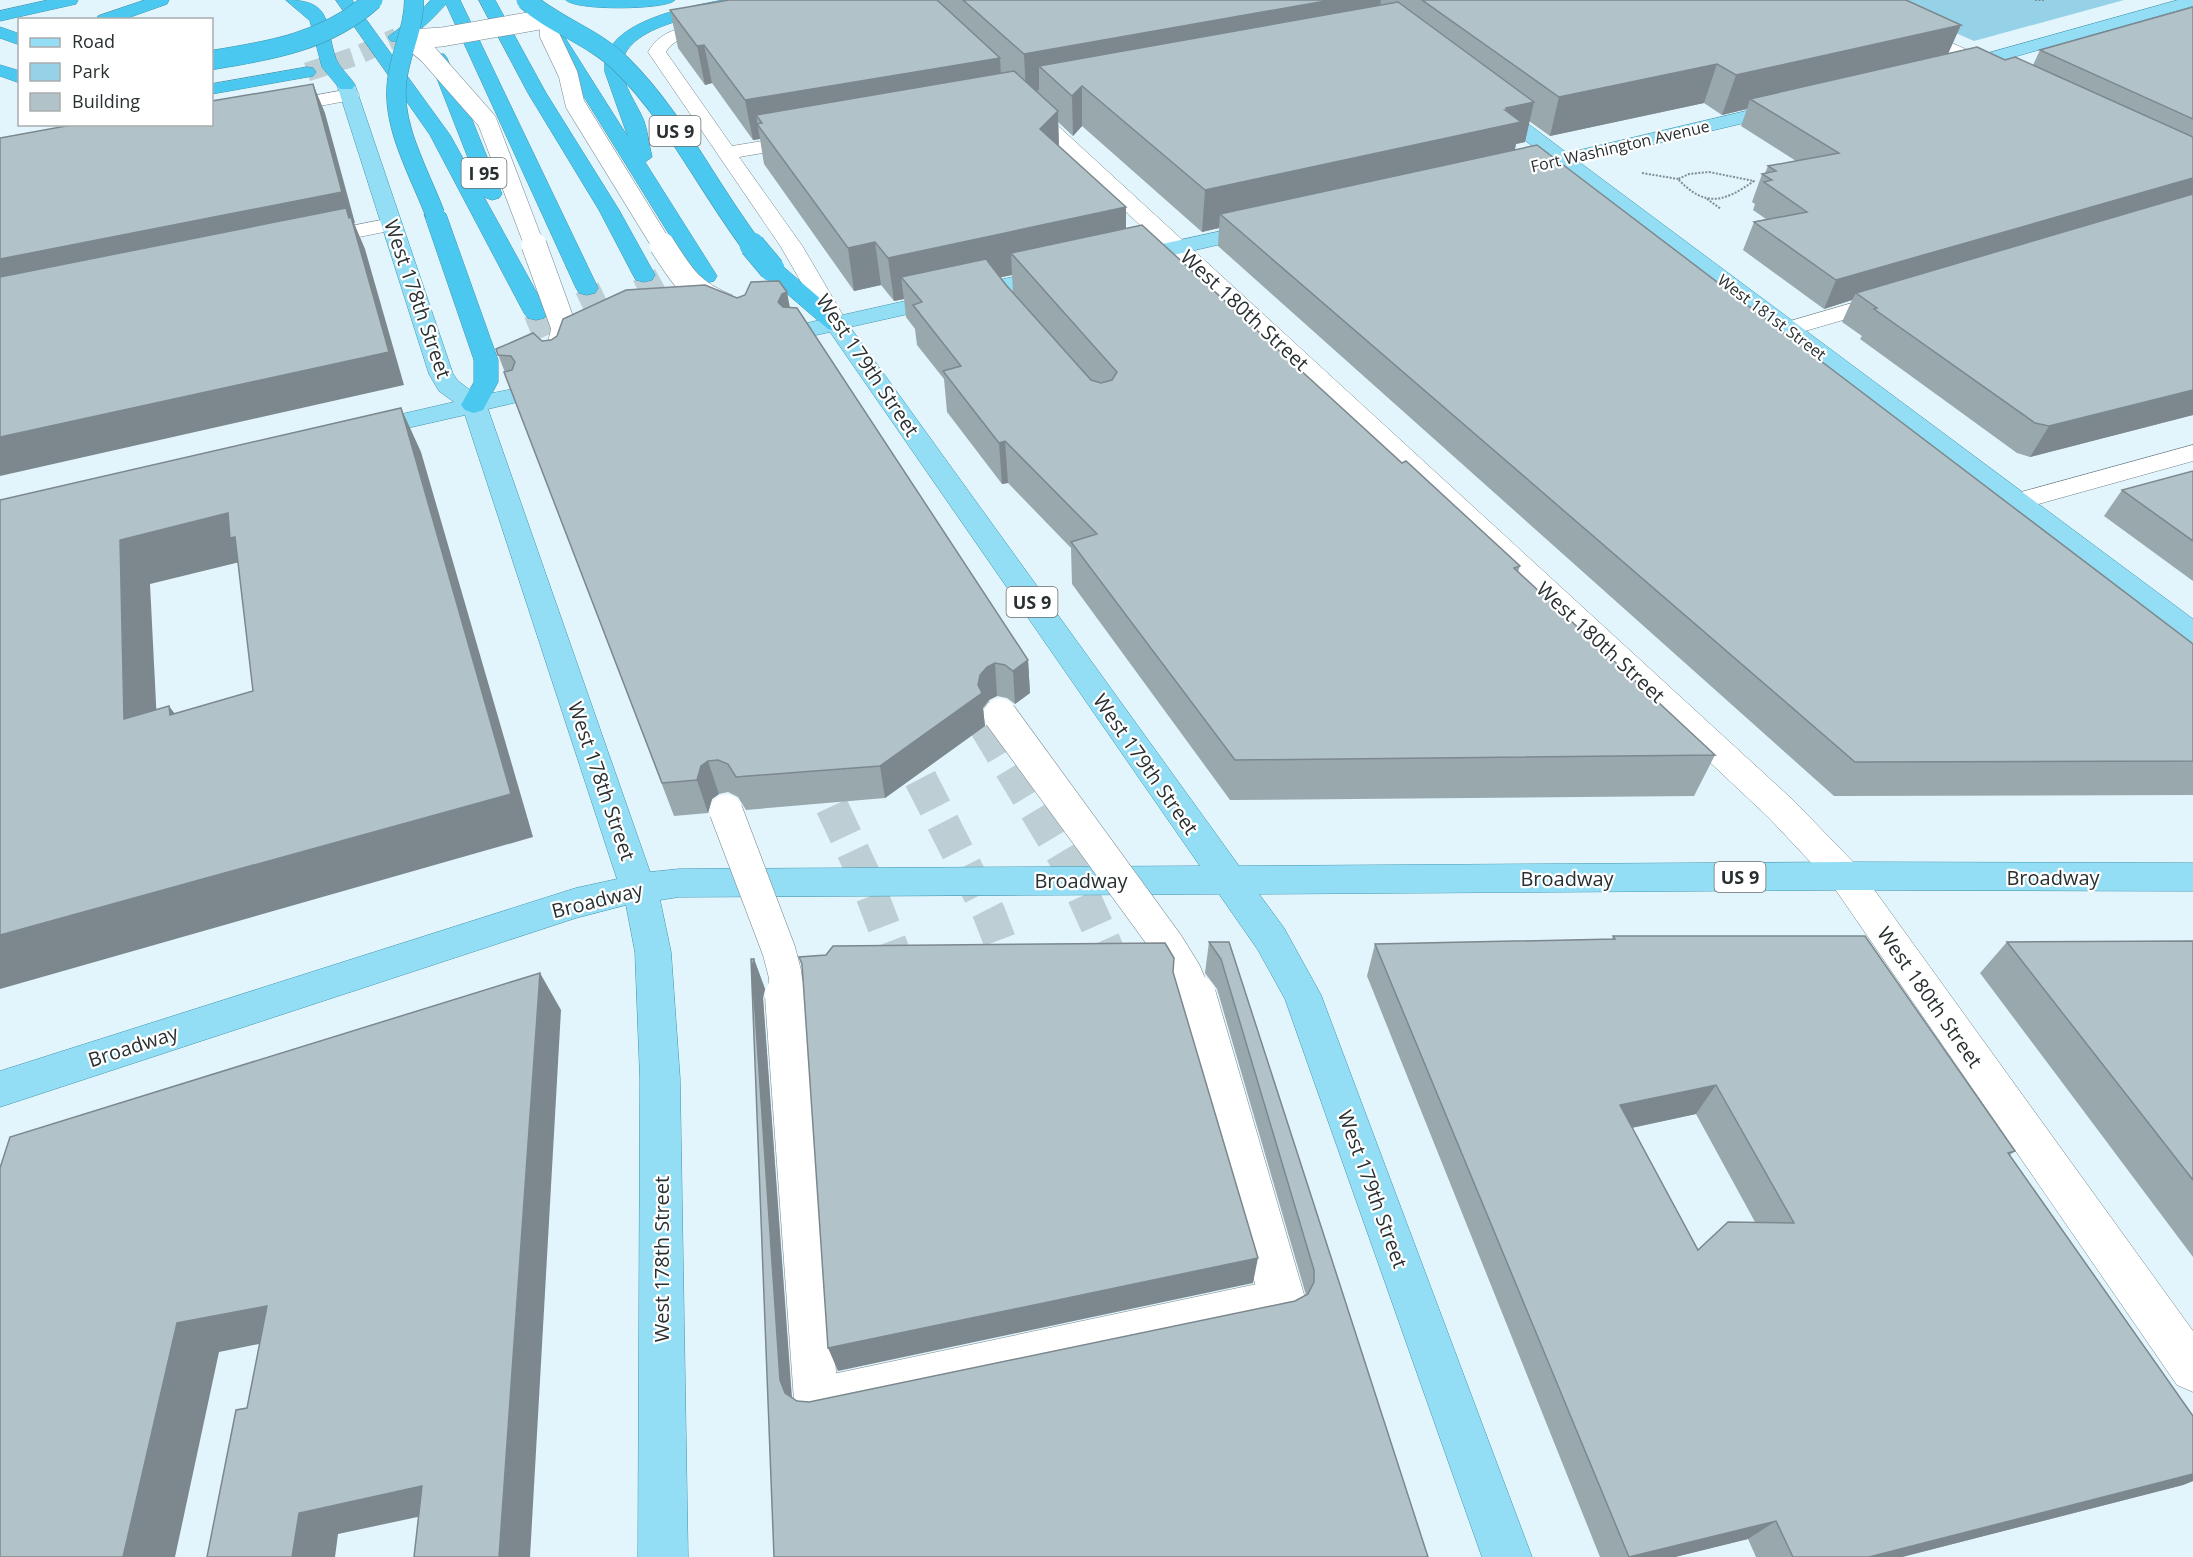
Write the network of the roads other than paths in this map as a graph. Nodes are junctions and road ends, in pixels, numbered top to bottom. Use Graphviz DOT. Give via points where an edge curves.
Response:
graph roads {
  1 [pos="70,0"];
  2 [pos="162,0"];
  3 [pos="294,0"];
  4 [pos="334,0"];
  5 [pos="344,0"];
  6 [pos="373,0"];
  7 [pos="413,0"];
  8 [pos="440,0"];
  9 [pos="452,0"];
  10 [pos="526,0"];
  11 [pos="574,0"];
  12 [pos="667,0"];
  13 [pos="750,0"];
  14 [pos="1846,0"];
  15 [pos="2193,1"];
  16 [pos="490,7"];
  17 [pos="543,11"];
  18 [pos="0,16"];
  19 [pos="110,18"];
  20 [pos="738,24"];
  21 [pos="0,32"];
  22 [pos="411,37"];
  23 [pos="18,39"];
  24 [pos="345,43"];
  25 [pos="213,60"];
  26 [pos="1979,62"];
  27 [pos="349,63"];
  28 [pos="0,70"];
  29 [pos="1938,72"];
  30 [pos="18,77"];
  31 [pos="213,80"];
  32 [pos="2017,80"];
  33 [pos="213,90"];
  34 [pos="348,90"];
  35 [pos="1476,94"];
  36 [pos="1046,97"];
  37 [pos="1800,104"];
  38 [pos="213,109"];
  39 [pos="213,120"];
  40 [pos="819,137"];
  41 [pos="726,153"];
  42 [pos="1563,160"];
  43 [pos="1499,175"];
  44 [pos="646,182"];
  45 [pos="391,224"];
  46 [pos="1282,224"];
  47 [pos="296,243"];
  48 [pos="1177,247"];
  49 [pos="1105,263"];
  50 [pos="1083,268"];
  51 [pos="644,275"];
  52 [pos="706,276"];
  53 [pos="587,288"];
  54 [pos="1911,292"];
  55 [pos="670,297"];
  56 [pos="712,301"];
  57 [pos="743,315"];
  58 [pos="586,321"];
  59 [pos="836,324"];
  60 [pos="1788,329"];
  61 [pos="798,332"];
  62 [pos="513,396"];
  63 [pos="474,405"];
  64 [pos="334,436"];
  65 [pos="2193,453"];
  66 [pos="2017,502"];
  67 [pos="2193,634"];
  68 [pos="1000,714"];
  69 [pos="726,812"];
  70 [pos="1845,876"];
  71 [pos="2193,877"];
  72 [pos="1228,880"];
  73 [pos="637,888"];
  74 [pos="0,1089"];
  75 [pos="2193,1369"];
  76 [pos="663,1557"];
  77 [pos="1507,1557"];
  1 -- 18 [label="highway"];
  2 -- 19 [label="highway"];
  3 -- 34 [label="highway" via="306,6 318,20 331,68"];
  4 -- 24 [label="highway"];
  5 -- 22 [label="highway, I 95" via="440,135 536,313 460,109"];
  6 -- 25 [label="highway, bridge" via="353,17 313,36"];
  7 -- 22 [label="highway, bridge"];
  8 -- 22 [label="highway"];
  9 -- 53 [label="highway, I 95"];
  10 -- 17 [label="highway, US 9, bridge"];
  11 -- 12 [label="highway"];
  13 -- 44 [label="highway" via="656,23 627,39 616,54 614,70 635,123"];
  14 -- 26 [label="street"];
  15 -- 26 [label="main road"];
  16 -- 51 [label="highway"];
  17 -- 22 [label="street, bridge" via="442,37"];
  17 -- 44 [label="highway"];
  17 -- 56 [label="street, bridge" via="581,116 682,277 697,293"];
  17 -- 59 [label="highway, US 9, bridge" via="603,49 643,88 741,232 772,269"];
  20 -- 41 [label="street, West 179th Street" via="686,33 665,41 658,49"];
  21 -- 23 [label="highway"];
  22 -- 58 [label="street, bridge" via="490,128 558,306 564,328 560,350 572,330"];
  22 -- 63 [label="highway, bridge" via="398,75 398,108 487,368 484,390"];
  26 -- 29 [label="main road"];
  26 -- 32 [label="street"];
  27 -- 34 [label="highway"];
  28 -- 30 [label="highway"];
  31 -- 33 [label="highway" via="307,69"];
  34 -- 38 [label="street"];
  34 -- 39 [label="street"];
  34 -- 45 [label="main road, West 178th Street"];
  35 -- 42 [label="main road, West 181st Street"];
  36 -- 48 [label="street, West 180th Street" via="1013,101"];
  37 -- 42 [label="main road, Fort Washington Avenue"];
  40 -- 41 [label="street"];
  41 -- 59 [label="street, West 179th Street" via="792,248"];
  42 -- 43 [label="main road, Fort Washington Avenue"];
  42 -- 60 [label="main road, West 181st Street"];
  44 -- 52 [label="highway"];
  45 -- 47 [label="street"];
  45 -- 63 [label="main road, West 178th Street" via="441,374 448,386"];
  46 -- 48 [label="main road"];
  48 -- 49 [label="main road"];
  48 -- 70 [label="street, West 180th Street" via="1781,809"];
  50 -- 59 [label="main road" via="1002,297"];
  54 -- 60 [label="street"];
  55 -- 56 [label="street"];
  56 -- 57 [label="street, bridge"];
  59 -- 61 [label="main road"];
  59 -- 72 [label="main road, West 179th Street / US 9"];
  60 -- 66 [label="main road, West 181st Street"];
  62 -- 63 [label="main road"];
  63 -- 64 [label="main road"];
  63 -- 73 [label="main road, West 178th Street"];
  65 -- 66 [label="street"];
  66 -- 67 [label="main road, West 181st Street"];
  68 -- 69 [label="street, bridge" via="1167,944 1189,982 1283,1301 816,1400 785,974"];
  70 -- 71 [label="main road, Broadway / US 9"];
  70 -- 72 [label="main road, Broadway / US 9"];
  70 -- 75 [label="street, West 180th Street"];
  72 -- 73 [label="main road, Broadway / US 9" via="709,882"];
  72 -- 77 [label="main road, West 179th Street" via="1271,939 1302,995"];
  73 -- 74 [label="main road, Broadway" via="576,903"];
  73 -- 76 [label="main road, West 178th Street" via="645,909 657,994"];
}
